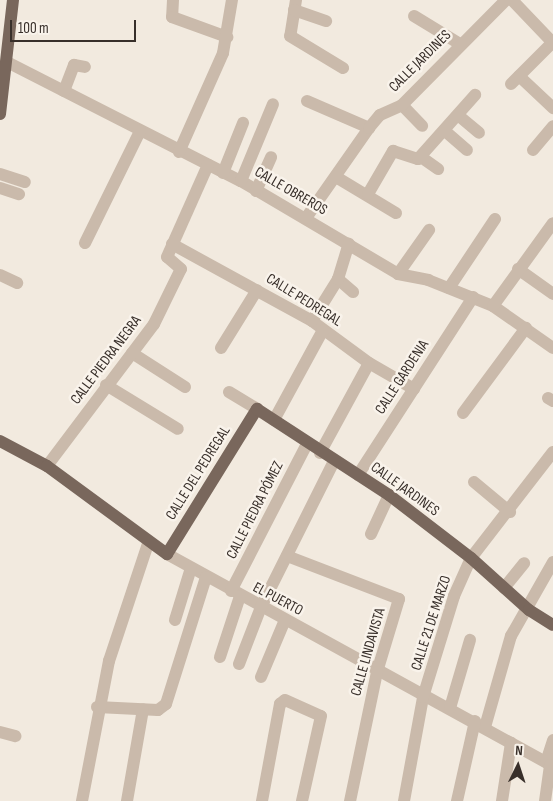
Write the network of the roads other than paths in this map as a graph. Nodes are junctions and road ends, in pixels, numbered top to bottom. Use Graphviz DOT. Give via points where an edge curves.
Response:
graph roads {
  1 [pos="13,0"];
  2 [pos="173,0"];
  3 [pos="232,0"];
  4 [pos="506,0"];
  5 [pos="512,0"];
  6 [pos="295,5"];
  7 [pos="414,16"];
  8 [pos="326,21"];
  9 [pos="6,26"];
  10 [pos="227,37"];
  11 [pos="553,43"];
  12 [pos="460,44"];
  13 [pos="8,63"];
  14 [pos="85,67"];
  15 [pos="343,68"];
  16 [pos="64,91"];
  17 [pos="475,95"];
  18 [pos="307,100"];
  19 [pos="273,104"];
  20 [pos="402,105"];
  21 [pos="553,108"];
  22 [pos="0,114"];
  23 [pos="459,116"];
  24 [pos="243,123"];
  25 [pos="422,126"];
  26 [pos="553,126"];
  27 [pos="369,128"];
  28 [pos="140,131"];
  29 [pos="445,131"];
  30 [pos="479,132"];
  31 [pos="466,150"];
  32 [pos="533,150"];
  33 [pos="179,152"];
  34 [pos="271,157"];
  35 [pos="421,157"];
  36 [pos="208,165"];
  37 [pos="438,169"];
  38 [pos="223,173"];
  39 [pos="0,174"];
  40 [pos="336,177"];
  41 [pos="241,181"];
  42 [pos="0,188"];
  43 [pos="256,191"];
  44 [pos="368,194"];
  45 [pos="396,213"];
  46 [pos="306,218"];
  47 [pos="495,219"];
  48 [pos="553,223"];
  49 [pos="429,230"];
  50 [pos="85,243"];
  51 [pos="172,244"];
  52 [pos="349,244"];
  53 [pos="518,269"];
  54 [pos="398,274"];
  55 [pos="0,275"];
  56 [pos="338,279"];
  57 [pos="17,283"];
  58 [pos="449,288"];
  59 [pos="257,290"];
  60 [pos="354,292"];
  61 [pos="553,294"];
  62 [pos="473,297"];
  63 [pos="494,306"];
  64 [pos="312,321"];
  65 [pos="526,328"];
  66 [pos="324,330"];
  67 [pos="221,348"];
  68 [pos="553,348"];
  69 [pos="132,353"];
  70 [pos="368,363"];
  71 [pos="106,385"];
  72 [pos="185,387"];
  73 [pos="414,389"];
  74 [pos="229,392"];
  75 [pos="257,409"];
  76 [pos="463,413"];
  77 [pos="274,420"];
  78 [pos="178,429"];
  79 [pos="0,441"];
  80 [pos="307,444"];
  81 [pos="553,452"];
  82 [pos="320,453"];
  83 [pos="334,461"];
  84 [pos="47,466"];
  85 [pos="358,475"];
  86 [pos="474,482"];
  87 [pos="389,495"];
  88 [pos="510,512"];
  89 [pos="370,534"];
  90 [pos="149,541"];
  91 [pos="167,554"];
  92 [pos="287,556"];
  93 [pos="471,558"];
  94 [pos="553,562"];
  95 [pos="524,563"];
  96 [pos="192,568"];
  97 [pos="206,577"];
  98 [pos="504,588"];
  99 [pos="235,594"];
  100 [pos="261,608"];
  101 [pos="528,610"];
  102 [pos="174,620"];
  103 [pos="285,620"];
  104 [pos="553,625"];
  105 [pos="470,640"];
  106 [pos="220,657"];
  107 [pos="239,664"];
  108 [pos="377,672"];
  109 [pos="260,677"];
  110 [pos="423,697"];
  111 [pos="97,708"];
  112 [pos="450,708"];
  113 [pos="143,710"];
  114 [pos="480,724"];
  115 [pos="0,732"];
  116 [pos="15,736"];
  117 [pos="553,740"];
  118 [pos="511,743"];
  119 [pos="550,765"];
  120 [pos="82,801"];
  121 [pos="127,801"];
  122 [pos="262,801"];
  123 [pos="302,801"];
  124 [pos="350,801"];
  125 [pos="404,801"];
  126 [pos="457,801"];
  127 [pos="502,801"];
  128 [pos="545,801"];
  1 -- 9 [label="main road"];
  2 -- 10 [label="street" via="170,15"];
  3 -- 10 [label="street"];
  4 -- 12 [label="street, CALLE JARDINES"];
  5 -- 11 [label="street"];
  6 -- 8 [label="street"];
  6 -- 15 [label="street" via="290,36"];
  7 -- 12 [label="street"];
  9 -- 13 [label="main road"];
  10 -- 33 [label="street"];
  11 -- 21 [label="street" via="515,80"];
  12 -- 20 [label="street, CALLE JARDINES"];
  13 -- 16 [label="street, CALLE OBREROS"];
  13 -- 22 [label="main road"];
  14 -- 16 [label="street" via="75,64"];
  16 -- 28 [label="street, CALLE OBREROS"];
  17 -- 23 [label="street"];
  18 -- 27 [label="street"];
  19 -- 41 [label="street"];
  20 -- 25 [label="street"];
  20 -- 27 [label="street, CALLE JARDINES" via="380,116"];
  23 -- 29 [label="street"];
  23 -- 30 [label="street"];
  24 -- 38 [label="street"];
  26 -- 32 [label="street"];
  27 -- 40 [label="street, CALLE JARDINES"];
  28 -- 33 [label="street, CALLE OBREROS"];
  28 -- 50 [label="street"];
  29 -- 31 [label="street"];
  29 -- 35 [label="street"];
  33 -- 36 [label="street, CALLE OBREROS"];
  34 -- 43 [label="street"];
  35 -- 37 [label="street"];
  35 -- 44 [label="street" via="412,160 394,151"];
  36 -- 38 [label="street, CALLE OBREROS"];
  36 -- 51 [label="street"];
  38 -- 41 [label="street, CALLE OBREROS"];
  39 -- 42 [label="street" via="22,188"];
  40 -- 44 [label="street"];
  40 -- 46 [label="street, CALLE JARDINES"];
  41 -- 43 [label="street, CALLE OBREROS"];
  43 -- 46 [label="street, CALLE OBREROS"];
  44 -- 45 [label="street"];
  46 -- 52 [label="street, CALLE OBREROS"];
  47 -- 58 [label="street"];
  48 -- 53 [label="street"];
  49 -- 54 [label="street"];
  51 -- 59 [label="street, CALLE PEDREGAL"];
  51 -- 69 [label="street, CALLE PIEDRA NEGRA" via="167,256 180,264 181,269 154,324"];
  52 -- 54 [label="street, CALLE OBREROS"];
  52 -- 56 [label="street"];
  53 -- 61 [label="street"];
  53 -- 63 [label="street"];
  54 -- 58 [label="street, CALLE OBREROS"];
  55 -- 57 [label="street"];
  56 -- 60 [label="street"];
  56 -- 64 [label="street"];
  58 -- 62 [label="street, CALLE OBREROS"];
  59 -- 64 [label="street, CALLE PEDREGAL"];
  59 -- 67 [label="street"];
  62 -- 63 [label="street, CALLE OBREROS"];
  62 -- 73 [label="street, CALLE GARDENIA"];
  63 -- 65 [label="street, CALLE OBREROS"];
  64 -- 66 [label="street, CALLE PEDREGAL"];
  65 -- 68 [label="street, CALLE OBREROS"];
  65 -- 76 [label="street"];
  66 -- 70 [label="street, CALLE PEDREGAL"];
  66 -- 77 [label="street"];
  69 -- 71 [label="street, CALLE PIEDRA NEGRA"];
  69 -- 72 [label="street"];
  70 -- 73 [label="street, CALLE PEDREGAL"];
  70 -- 82 [label="street"];
  71 -- 78 [label="street"];
  71 -- 84 [label="street, CALLE PIEDRA NEGRA"];
  73 -- 85 [label="street, CALLE GARDENIA"];
  74 -- 75 [label="street, CALLE JARDINES"];
  75 -- 77 [label="main road, CALLE JARDINES"];
  75 -- 91 [label="main road, CALLE DEL PEDREGAL"];
  77 -- 80 [label="main road, CALLE JARDINES"];
  79 -- 84 [label="main road, EL PUERTO"];
  80 -- 82 [label="main road, CALLE JARDINES"];
  80 -- 99 [label="street, CALLE PIEDRA PÓMEZ"];
  81 -- 88 [label="street, CALLE 21 DE MARZO"];
  82 -- 83 [label="main road, CALLE JARDINES"];
  83 -- 85 [label="main road, CALLE JARDINES"];
  83 -- 92 [label="street"];
  84 -- 90 [label="main road, EL PUERTO"];
  85 -- 87 [label="main road, CALLE JARDINES"];
  86 -- 88 [label="street"];
  87 -- 89 [label="street"];
  87 -- 93 [label="main road, CALLE JARDINES"];
  88 -- 93 [label="street, CALLE 21 DE MARZO"];
  90 -- 91 [label="main road, EL PUERTO"];
  90 -- 111 [label="street"];
  91 -- 96 [label="street, EL PUERTO"];
  92 -- 100 [label="street"];
  92 -- 108 [label="street, CALLE LINDAVISTA" via="399,599"];
  93 -- 98 [label="main road, CALLE JARDINES"];
  93 -- 110 [label="street, CALLE 21 DE MARZO" via="454,596"];
  94 -- 101 [label="street"];
  95 -- 98 [label="street"];
  96 -- 97 [label="street, EL PUERTO"];
  96 -- 102 [label="street"];
  97 -- 99 [label="street, EL PUERTO"];
  97 -- 113 [label="street" via="163,708"];
  98 -- 101 [label="main road, CALLE JARDINES"];
  99 -- 100 [label="street, EL PUERTO"];
  99 -- 106 [label="street, CALLE PIEDRA PÓMEZ"];
  100 -- 103 [label="street, EL PUERTO"];
  100 -- 107 [label="street"];
  101 -- 104 [label="main road, CALLE JARDINES"];
  101 -- 114 [label="street" via="511,636"];
  103 -- 108 [label="street, EL PUERTO"];
  103 -- 109 [label="street"];
  105 -- 112 [label="street"];
  108 -- 110 [label="street, EL PUERTO"];
  108 -- 124 [label="street, CALLE LINDAVISTA"];
  110 -- 112 [label="street, EL PUERTO"];
  110 -- 125 [label="street, CALLE 21 DE MARZO"];
  111 -- 113 [label="street"];
  111 -- 120 [label="street"];
  112 -- 114 [label="street, EL PUERTO"];
  113 -- 121 [label="street"];
  114 -- 118 [label="street, EL PUERTO"];
  114 -- 126 [label="street"];
  115 -- 116 [label="street"];
  117 -- 119 [label="street"];
  118 -- 119 [label="street, EL PUERTO"];
  118 -- 127 [label="street"];
  119 -- 128 [label="street"];
  122 -- 123 [label="street" via="284,701 320,714"];
}
